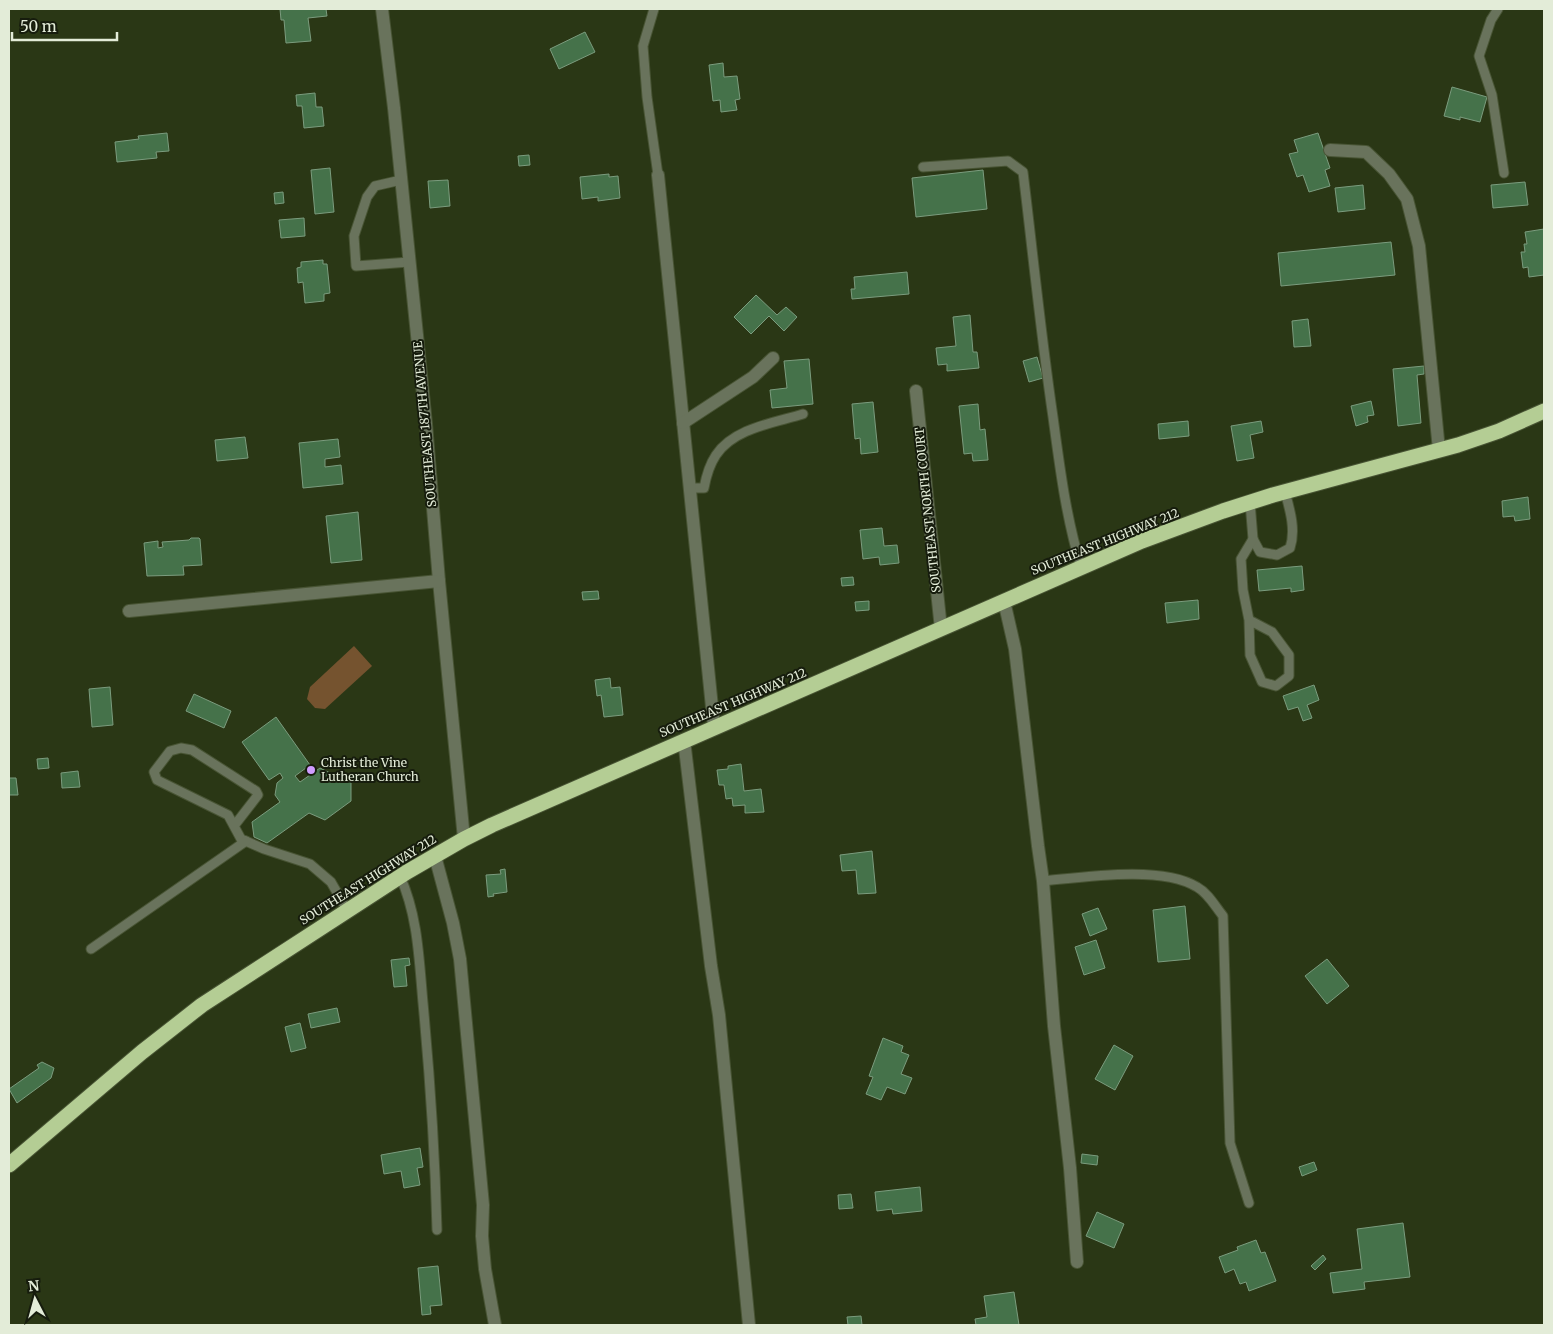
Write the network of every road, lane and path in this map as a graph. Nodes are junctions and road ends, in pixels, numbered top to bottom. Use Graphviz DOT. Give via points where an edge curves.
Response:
graph roads {
  1 [pos="382,9"];
  2 [pos="654,9"];
  3 [pos="1498,9"];
  4 [pos="1330,150"];
  5 [pos="923,167"];
  6 [pos="1504,173"];
  7 [pos="658,175"];
  8 [pos="401,180"];
  9 [pos="409,262"];
  10 [pos="773,358"];
  11 [pos="916,391"];
  12 [pos="1544,411"];
  13 [pos="803,414"];
  14 [pos="683,423"];
  15 [pos="1439,450"];
  16 [pos="690,488"];
  17 [pos="1286,492"];
  18 [pos="1250,502"];
  19 [pos="1253,539"];
  20 [pos="1081,567"];
  21 [pos="439,581"];
  22 [pos="1004,601"];
  23 [pos="129,611"];
  24 [pos="1249,620"];
  25 [pos="941,629"];
  26 [pos="714,727"];
  27 [pos="684,740"];
  28 [pos="234,826"];
  29 [pos="464,839"];
  30 [pos="246,841"];
  31 [pos="435,856"];
  32 [pos="400,876"];
  33 [pos="1043,881"];
  34 [pos="347,910"];
  35 [pos="91,949"];
  36 [pos="9,1166"];
  37 [pos="1249,1203"];
  38 [pos="438,1230"];
  39 [pos="1077,1262"];
  40 [pos="495,1325"];
  41 [pos="749,1325"];
  1 -- 8 [label="street, SOUTHEAST 187TH AVENUE"];
  2 -- 7 [label="lane" via="643,46"];
  3 -- 6 [label="lane" via="1479,56 1492,95"];
  4 -- 15 [label="street" via="1366,152 1389,174 1407,199 1419,246"];
  5 -- 20 [label="lane" via="1008,161 1023,172 1063,486"];
  7 -- 14 [label="street"];
  8 -- 9 [label="street, SOUTHEAST 187TH AVENUE"];
  8 -- 9 [label="lane" via="375,186 367,197 354,236 356,266"];
  9 -- 21 [label="street, SOUTHEAST 187TH AVENUE"];
  10 -- 14 [label="street" via="753,377"];
  11 -- 25 [label="street, SOUTHEAST NORTH COURT"];
  12 -- 15 [label="highway, SOUTHEAST HIGHWAY 212" via="1499,431"];
  13 -- 16 [label="lane" via="748,430 727,442 716,455 704,488"];
  14 -- 16 [label="street"];
  15 -- 17 [label="highway, SOUTHEAST HIGHWAY 212"];
  16 -- 26 [label="street"];
  17 -- 18 [label="highway, SOUTHEAST HIGHWAY 212"];
  17 -- 19 [label="lane" via="1292,520 1290,548 1277,555 1260,552"];
  18 -- 19 [label="lane"];
  18 -- 20 [label="highway, SOUTHEAST HIGHWAY 212"];
  19 -- 24 [label="lane" via="1241,559"];
  20 -- 22 [label="highway, SOUTHEAST HIGHWAY 212"];
  21 -- 23 [label="street"];
  21 -- 29 [label="street, SOUTHEAST 187TH AVENUE"];
  22 -- 25 [label="highway, SOUTHEAST HIGHWAY 212"];
  22 -- 33 [label="street" via="1015,650"];
  24 -- 24 [label="lane" via="1250,655 1262,682 1276,686 1289,676 1289,655 1272,632"];
  25 -- 26 [label="highway, SOUTHEAST HIGHWAY 212"];
  26 -- 27 [label="highway, SOUTHEAST HIGHWAY 212"];
  27 -- 29 [label="highway, SOUTHEAST HIGHWAY 212"];
  27 -- 41 [label="street" via="719,1015"];
  28 -- 28 [label="lane" via="228,815 157,780 154,772 170,750 192,750 256,790 258,795"];
  28 -- 30 [label="lane" via="241,839"];
  29 -- 31 [label="highway, SOUTHEAST HIGHWAY 212"];
  30 -- 34 [label="lane" via="310,864 331,882"];
  30 -- 35 [label="lane"];
  31 -- 32 [label="highway, SOUTHEAST HIGHWAY 212"];
  31 -- 40 [label="street" via="460,959 483,1204 485,1270"];
  32 -- 34 [label="highway, SOUTHEAST HIGHWAY 212"];
  32 -- 38 [label="lane" via="409,896 417,938 431,1082"];
  33 -- 37 [label="lane" via="1105,875 1165,876 1198,887 1223,916 1230,1143"];
  33 -- 39 [label="street"];
  34 -- 36 [label="highway, SOUTHEAST HIGHWAY 212" via="172,1028"];
}
